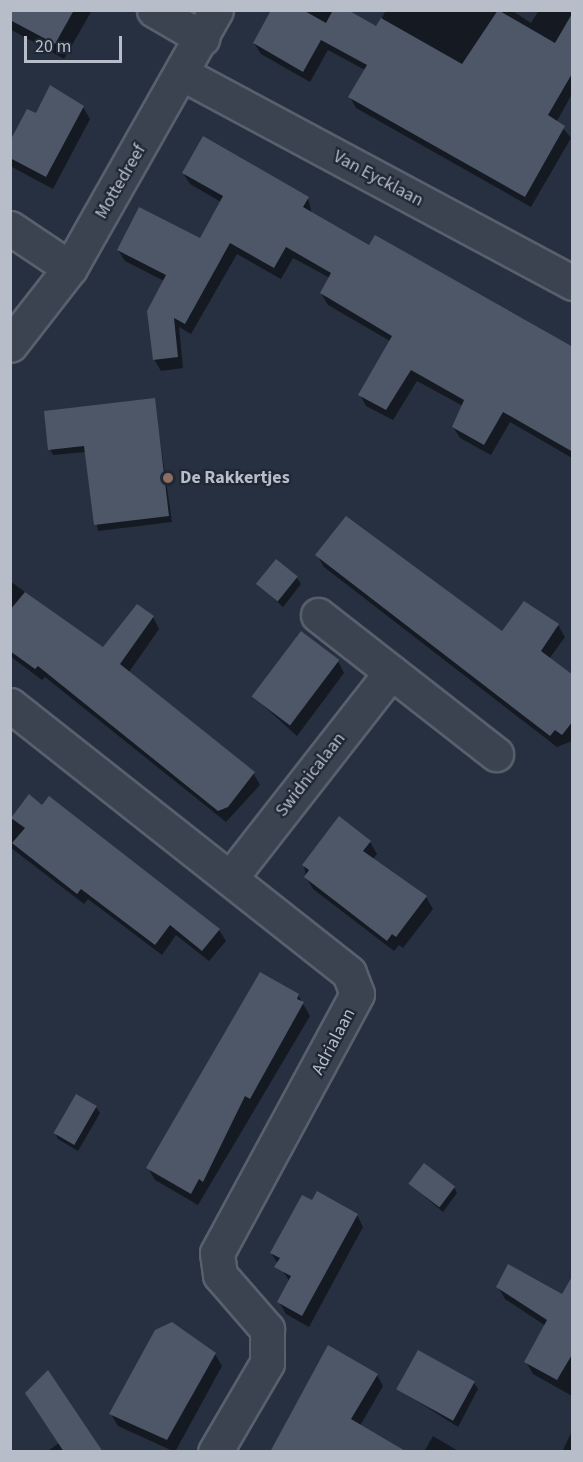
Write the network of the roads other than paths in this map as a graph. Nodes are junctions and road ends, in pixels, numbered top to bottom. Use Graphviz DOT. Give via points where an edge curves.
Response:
graph roads {
  1 [pos="154,10"];
  2 [pos="209,24"];
  3 [pos="183,74"];
  4 [pos="10,228"];
  5 [pos="70,268"];
  6 [pos="573,283"];
  7 [pos="10,345"];
  8 [pos="318,615"];
  9 [pos="391,672"];
  10 [pos="10,705"];
  11 [pos="496,754"];
  12 [pos="231,877"];
  13 [pos="215,1452"];
  1 -- 2 [label="street"];
  2 -- 3 [label="street, Mottedreef"];
  3 -- 5 [label="street, Mottedreef"];
  3 -- 6 [label="street, Van Eycklaan"];
  4 -- 5 [label="street"];
  5 -- 7 [label="street, Mottedreef"];
  8 -- 9 [label="street"];
  9 -- 11 [label="street"];
  9 -- 12 [label="street, Swidnicalaan"];
  10 -- 12 [label="street, Adrialaan"];
  12 -- 13 [label="street, Adrialaan" via="349,973 357,994 218,1253 220,1275 267,1329 267,1363"];
}
